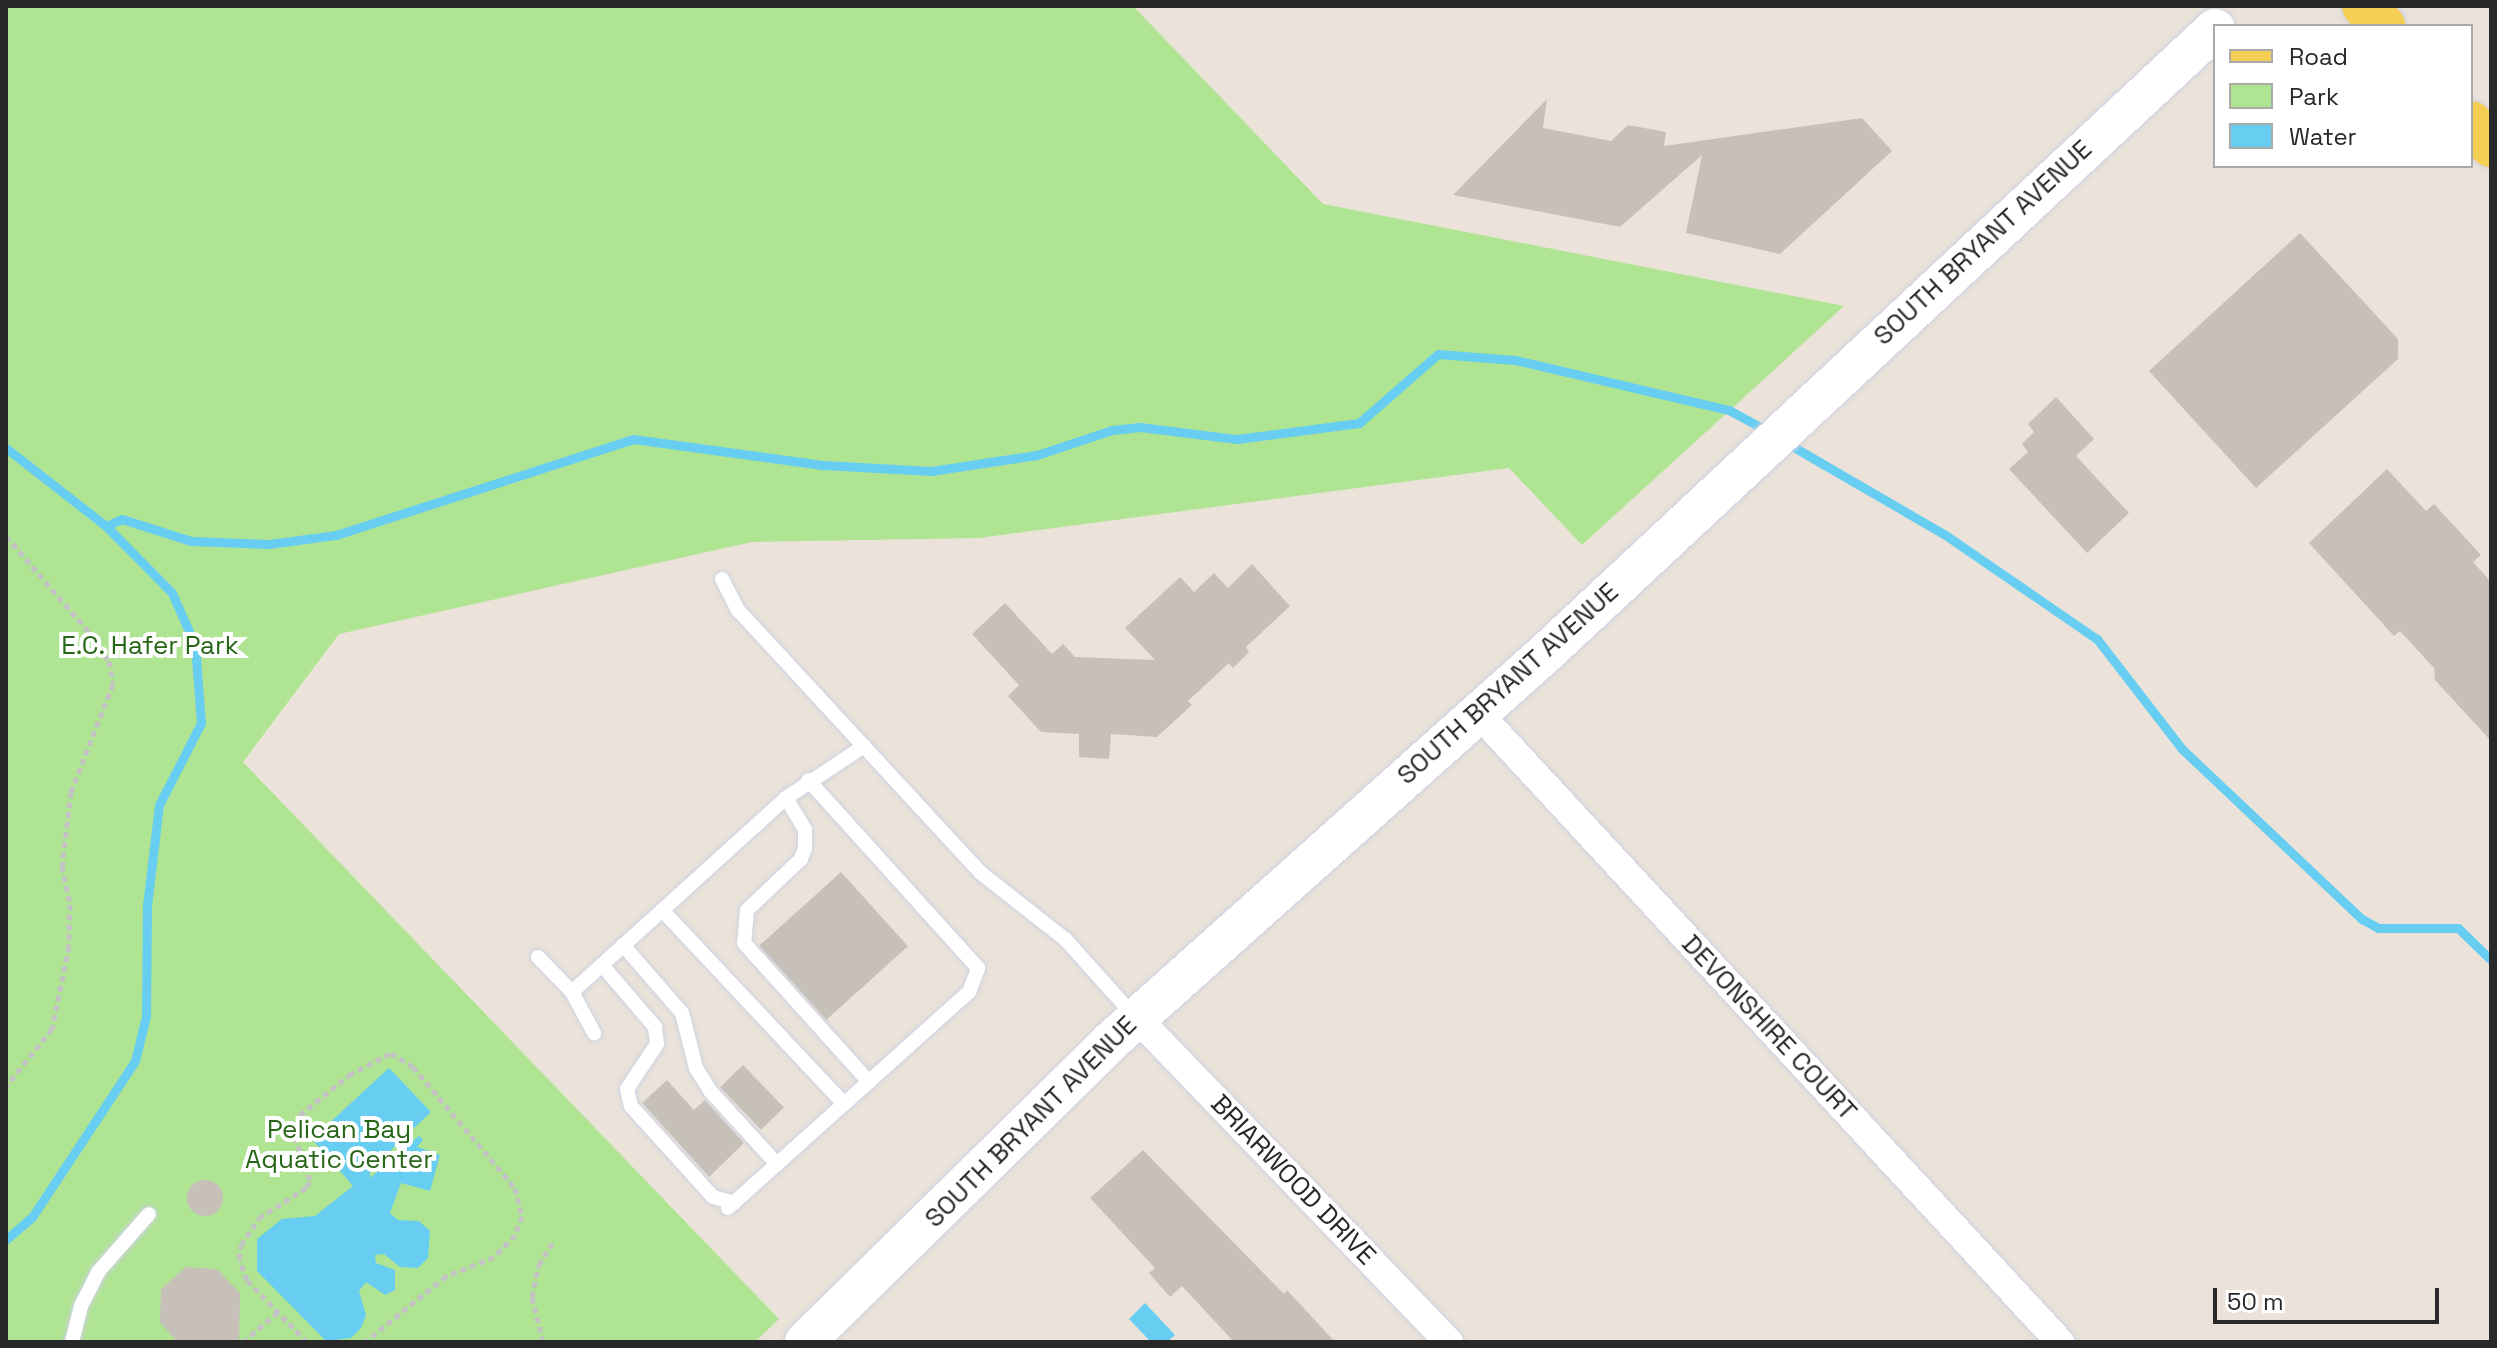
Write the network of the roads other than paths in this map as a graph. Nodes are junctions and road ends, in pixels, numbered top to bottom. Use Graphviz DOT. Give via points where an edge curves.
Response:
graph roads {
  1 [pos="2240,6"];
  2 [pos="2364,6"];
  3 [pos="2219,24"];
  4 [pos="2381,24"];
  5 [pos="2213,30"];
  6 [pos="2473,125"];
  7 [pos="2491,145"];
  8 [pos="722,579"];
  9 [pos="1479,714"];
  10 [pos="864,746"];
  11 [pos="808,780"];
  12 [pos="786,798"];
  13 [pos="662,910"];
  14 [pos="623,945"];
  15 [pos="538,957"];
  16 [pos="602,965"];
  17 [pos="572,992"];
  18 [pos="1137,1018"];
  19 [pos="594,1033"];
  20 [pos="869,1082"];
  21 [pos="844,1104"];
  22 [pos="777,1164"];
  23 [pos="149,1214"];
  24 [pos="814,1339"];
  25 [pos="72,1342"];
  26 [pos="1449,1342"];
  27 [pos="2060,1342"];
  1 -- 3 [label="main road, SOUTH BRYANT AVENUE"];
  2 -- 4 [label="main road"];
  5 -- 9 [label="main road, SOUTH BRYANT AVENUE"];
  6 -- 7 [label="main road"];
  8 -- 10 [label="lane" via="738,610"];
  9 -- 18 [label="main road, SOUTH BRYANT AVENUE"];
  9 -- 27 [label="street, DEVONSHIRE COURT"];
  10 -- 11 [label="lane"];
  10 -- 18 [label="lane" via="981,873 1065,939"];
  11 -- 12 [label="lane"];
  11 -- 20 [label="lane" via="978,968 969,992"];
  12 -- 13 [label="lane"];
  12 -- 20 [label="lane" via="805,830 805,848 801,859 747,910 744,943"];
  13 -- 14 [label="lane"];
  13 -- 21 [label="lane"];
  14 -- 16 [label="lane"];
  14 -- 22 [label="lane" via="682,1013 696,1068 711,1092"];
  15 -- 17 [label="lane"];
  16 -- 17 [label="lane"];
  16 -- 22 [label="lane" via="655,1027 657,1044 627,1089 631,1106 713,1197 731,1206"];
  17 -- 19 [label="lane"];
  18 -- 24 [label="main road, SOUTH BRYANT AVENUE"];
  18 -- 26 [label="street, BRIARWOOD DRIVE"];
  20 -- 21 [label="lane"];
  21 -- 22 [label="lane"];
  23 -- 25 [label="lane" via="98,1272 81,1306"];
}
